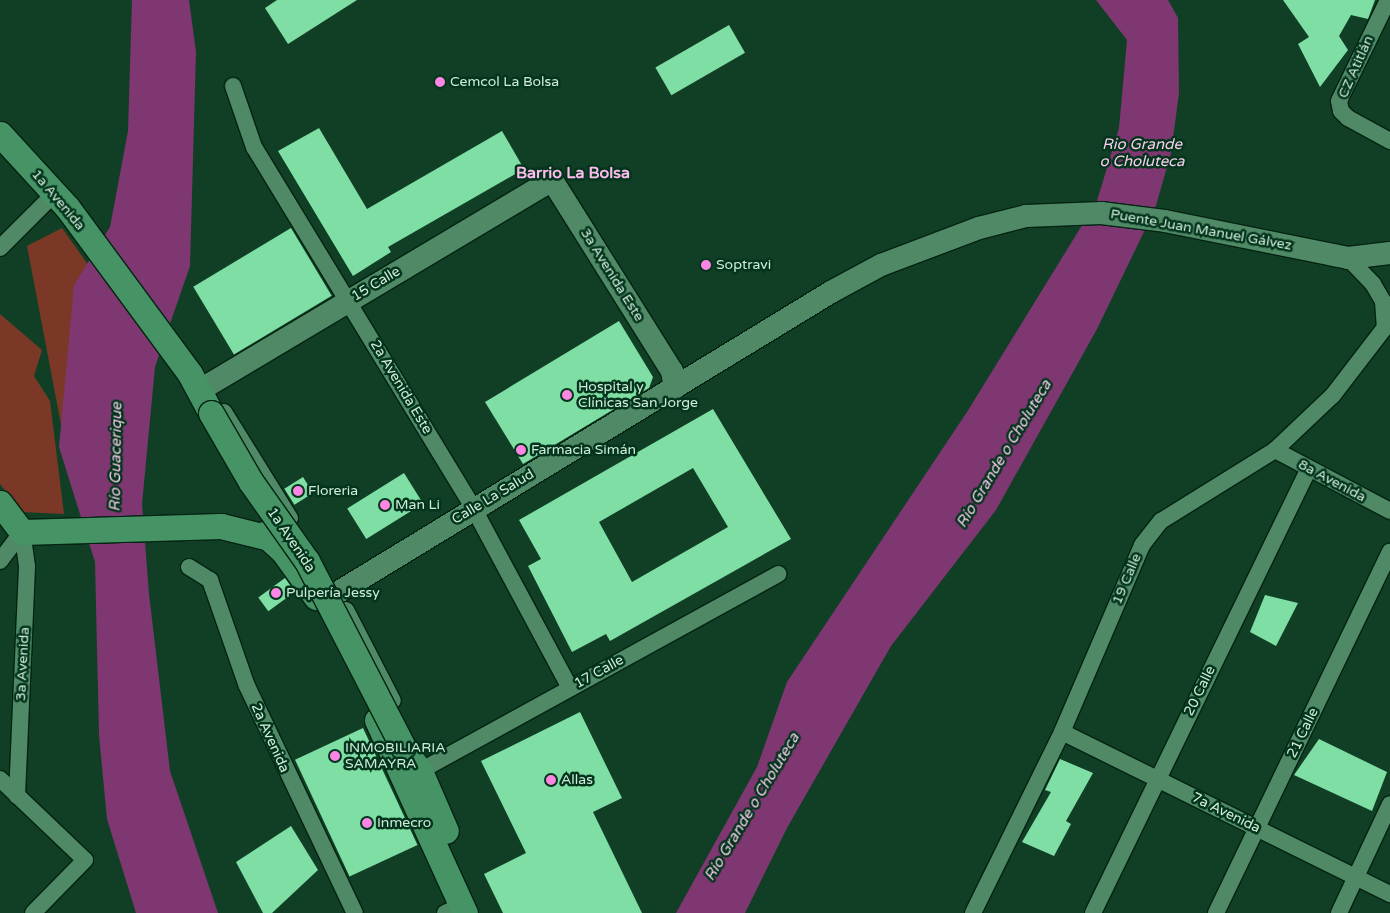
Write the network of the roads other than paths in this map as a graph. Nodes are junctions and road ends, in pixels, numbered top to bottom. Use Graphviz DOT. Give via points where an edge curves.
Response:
graph roads {
  1 [pos="1388,0"];
  2 [pos="233,86"];
  3 [pos="0,134"];
  4 [pos="1390,140"];
  5 [pos="552,180"];
  6 [pos="61,200"];
  7 [pos="0,248"];
  8 [pos="1390,253"];
  9 [pos="1339,256"];
  10 [pos="881,266"];
  11 [pos="349,300"];
  12 [pos="1388,330"];
  13 [pos="679,379"];
  14 [pos="195,382"];
  15 [pos="1275,450"];
  16 [pos="1308,470"];
  17 [pos="0,502"];
  18 [pos="474,509"];
  19 [pos="1390,512"];
  20 [pos="22,532"];
  21 [pos="264,534"];
  22 [pos="1390,552"];
  23 [pos="0,561"];
  24 [pos="189,567"];
  25 [pos="779,574"];
  26 [pos="337,593"];
  27 [pos="570,688"];
  28 [pos="1062,732"];
  29 [pos="420,771"];
  30 [pos="0,779"];
  31 [pos="1157,779"];
  32 [pos="16,796"];
  33 [pos="1390,804"];
  34 [pos="1258,828"];
  35 [pos="1355,877"];
  36 [pos="1390,894"];
  37 [pos="464,911"];
  38 [pos="33,913"];
  39 [pos="355,913"];
  40 [pos="973,913"];
  41 [pos="1093,913"];
  42 [pos="1216,913"];
  43 [pos="1338,913"];
  1 -- 4 [label="street, CZ Atitlán" via="1339,102 1341,111 1348,118"];
  2 -- 11 [label="street, 2a Avenida Este" via="254,147"];
  3 -- 6 [label="main road, 1a Avenida"];
  5 -- 11 [label="main road, 15 Calle"];
  5 -- 13 [label="main road, 3a Avenida Este"];
  6 -- 7 [label="street"];
  6 -- 14 [label="main road, 1a Avenida"];
  8 -- 9 [label="main road"];
  9 -- 10 [label="main road, Puente Juan Manuel Gálvez" via="1165,221 1061,212 979,228"];
  9 -- 12 [label="street, 19 Calle" via="1373,284 1383,301"];
  10 -- 13 [label="main road, Calle La Salud"];
  11 -- 14 [label="main road, 15 Calle"];
  11 -- 18 [label="street, 2a Avenida Este"];
  12 -- 15 [label="street, 19 Calle" via="1372,343 1333,395"];
  13 -- 18 [label="main road, Calle La Salud"];
  14 -- 26 [label="street, 1a Avenida" via="222,408"];
  14 -- 29 [label="main road, 1a Avenida, bridge" via="251,482 307,561 403,747"];
  15 -- 16 [label="street, 8a Avenida"];
  15 -- 28 [label="street, 19 Calle" via="1161,521 1142,546"];
  16 -- 19 [label="street, 8a Avenida"];
  16 -- 31 [label="street, 20 Calle"];
  17 -- 20 [label="main road, 3a Avenida"];
  18 -- 26 [label="main road, Calle La Salud"];
  18 -- 27 [label="street, 2a Avenida Este"];
  20 -- 21 [label="main road" via="220,526"];
  20 -- 23 [label="street"];
  20 -- 32 [label="street, 3a Avenida" via="27,566"];
  21 -- 26 [label="main road" via="288,544 320,587"];
  21 -- 37 [label="main road" via="283,551 328,619"];
  22 -- 34 [label="street, 21 Calle"];
  24 -- 39 [label="street, 2a Avenida" via="210,580 247,686"];
  25 -- 27 [label="street, 17 Calle"];
  26 -- 29 [label="street, 1a Avenida" via="413,740"];
  27 -- 29 [label="street, 17 Calle"];
  28 -- 31 [label="street, 7a Avenida"];
  28 -- 40 [label="street, 19 Calle"];
  29 -- 37 [label="main road, 1a Avenida"];
  30 -- 32 [label="street"];
  31 -- 34 [label="street, 7a Avenida"];
  31 -- 41 [label="street, 20 Calle"];
  32 -- 38 [label="street" via="85,860"];
  33 -- 35 [label="street"];
  34 -- 35 [label="street, 7a Avenida"];
  34 -- 42 [label="street, 21 Calle"];
  35 -- 36 [label="street, 7a Avenida"];
  35 -- 43 [label="street"];
}
